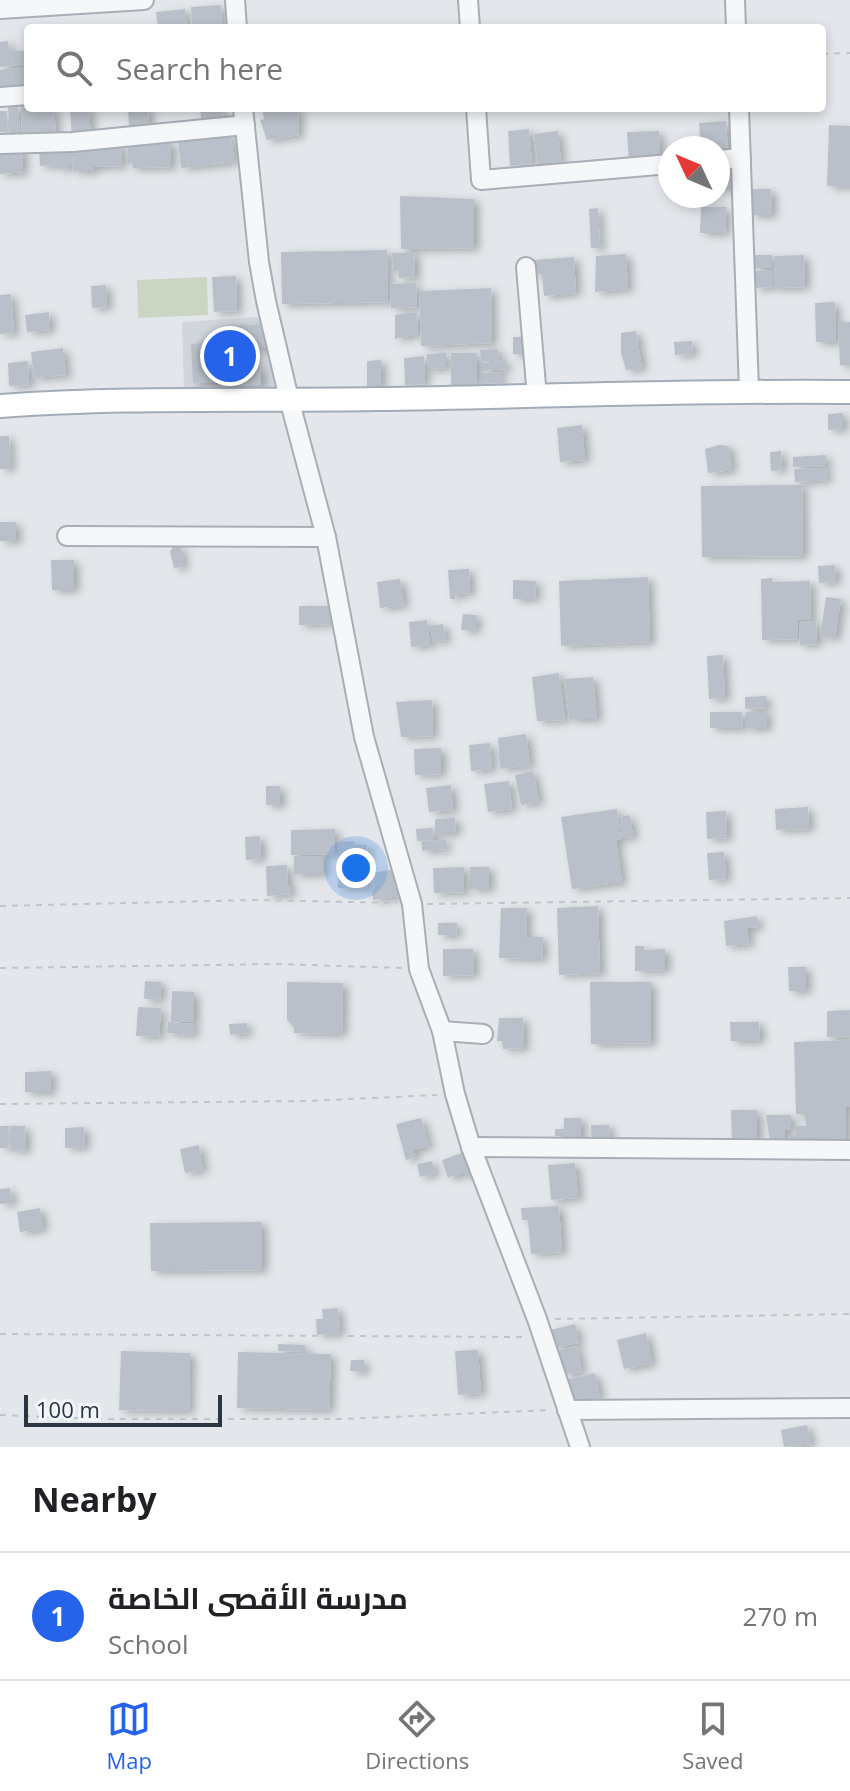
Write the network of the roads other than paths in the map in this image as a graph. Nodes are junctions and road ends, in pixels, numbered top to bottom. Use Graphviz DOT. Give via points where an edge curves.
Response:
graph roads {
  1 [pos="144,0"];
  2 [pos="235,0"];
  3 [pos="468,0"];
  4 [pos="735,0"];
  5 [pos="0,9"];
  6 [pos="237,24"];
  7 [pos="470,24"];
  8 [pos="736,24"];
  9 [pos="24,95"];
  10 [pos="0,97"];
  11 [pos="476,112"];
  12 [pos="739,112"];
  13 [pos="244,116"];
  14 [pos="0,144"];
  15 [pos="741,158"];
  16 [pos="730,159"];
  17 [pos="658,165"];
  18 [pos="526,267"];
  19 [pos="749,391"];
  20 [pos="850,392"];
  21 [pos="537,397"];
  22 [pos="289,399"];
  23 [pos="0,406"];
  24 [pos="67,536"];
  25 [pos="326,537"];
  26 [pos="442,1031"];
  27 [pos="483,1034"];
  28 [pos="471,1147"];
  29 [pos="850,1150"];
  30 [pos="850,1408"];
  31 [pos="567,1410"];
  32 [pos="580,1447"];
  1 -- 5 [label="street"];
  2 -- 6 [label="street"];
  3 -- 7 [label="street"];
  4 -- 8 [label="street"];
  9 -- 10 [label="street"];
  11 -- 17 [label="street" via="481,180"];
  12 -- 15 [label="street"];
  13 -- 14 [label="street" via="73,142"];
  13 -- 22 [label="street" via="259,262"];
  15 -- 16 [label="street"];
  15 -- 19 [label="street"];
  18 -- 21 [label="street"];
  19 -- 20 [label="main road"];
  19 -- 21 [label="main road"];
  21 -- 22 [label="main road"];
  22 -- 23 [label="main road"];
  22 -- 25 [label="street"];
  24 -- 25 [label="street"];
  25 -- 26 [label="street" via="364,737 412,904 419,969"];
  26 -- 27 [label="street"];
  26 -- 28 [label="street"];
  28 -- 29 [label="street"];
  28 -- 31 [label="street"];
  30 -- 31 [label="street"];
  31 -- 32 [label="street"];
}
